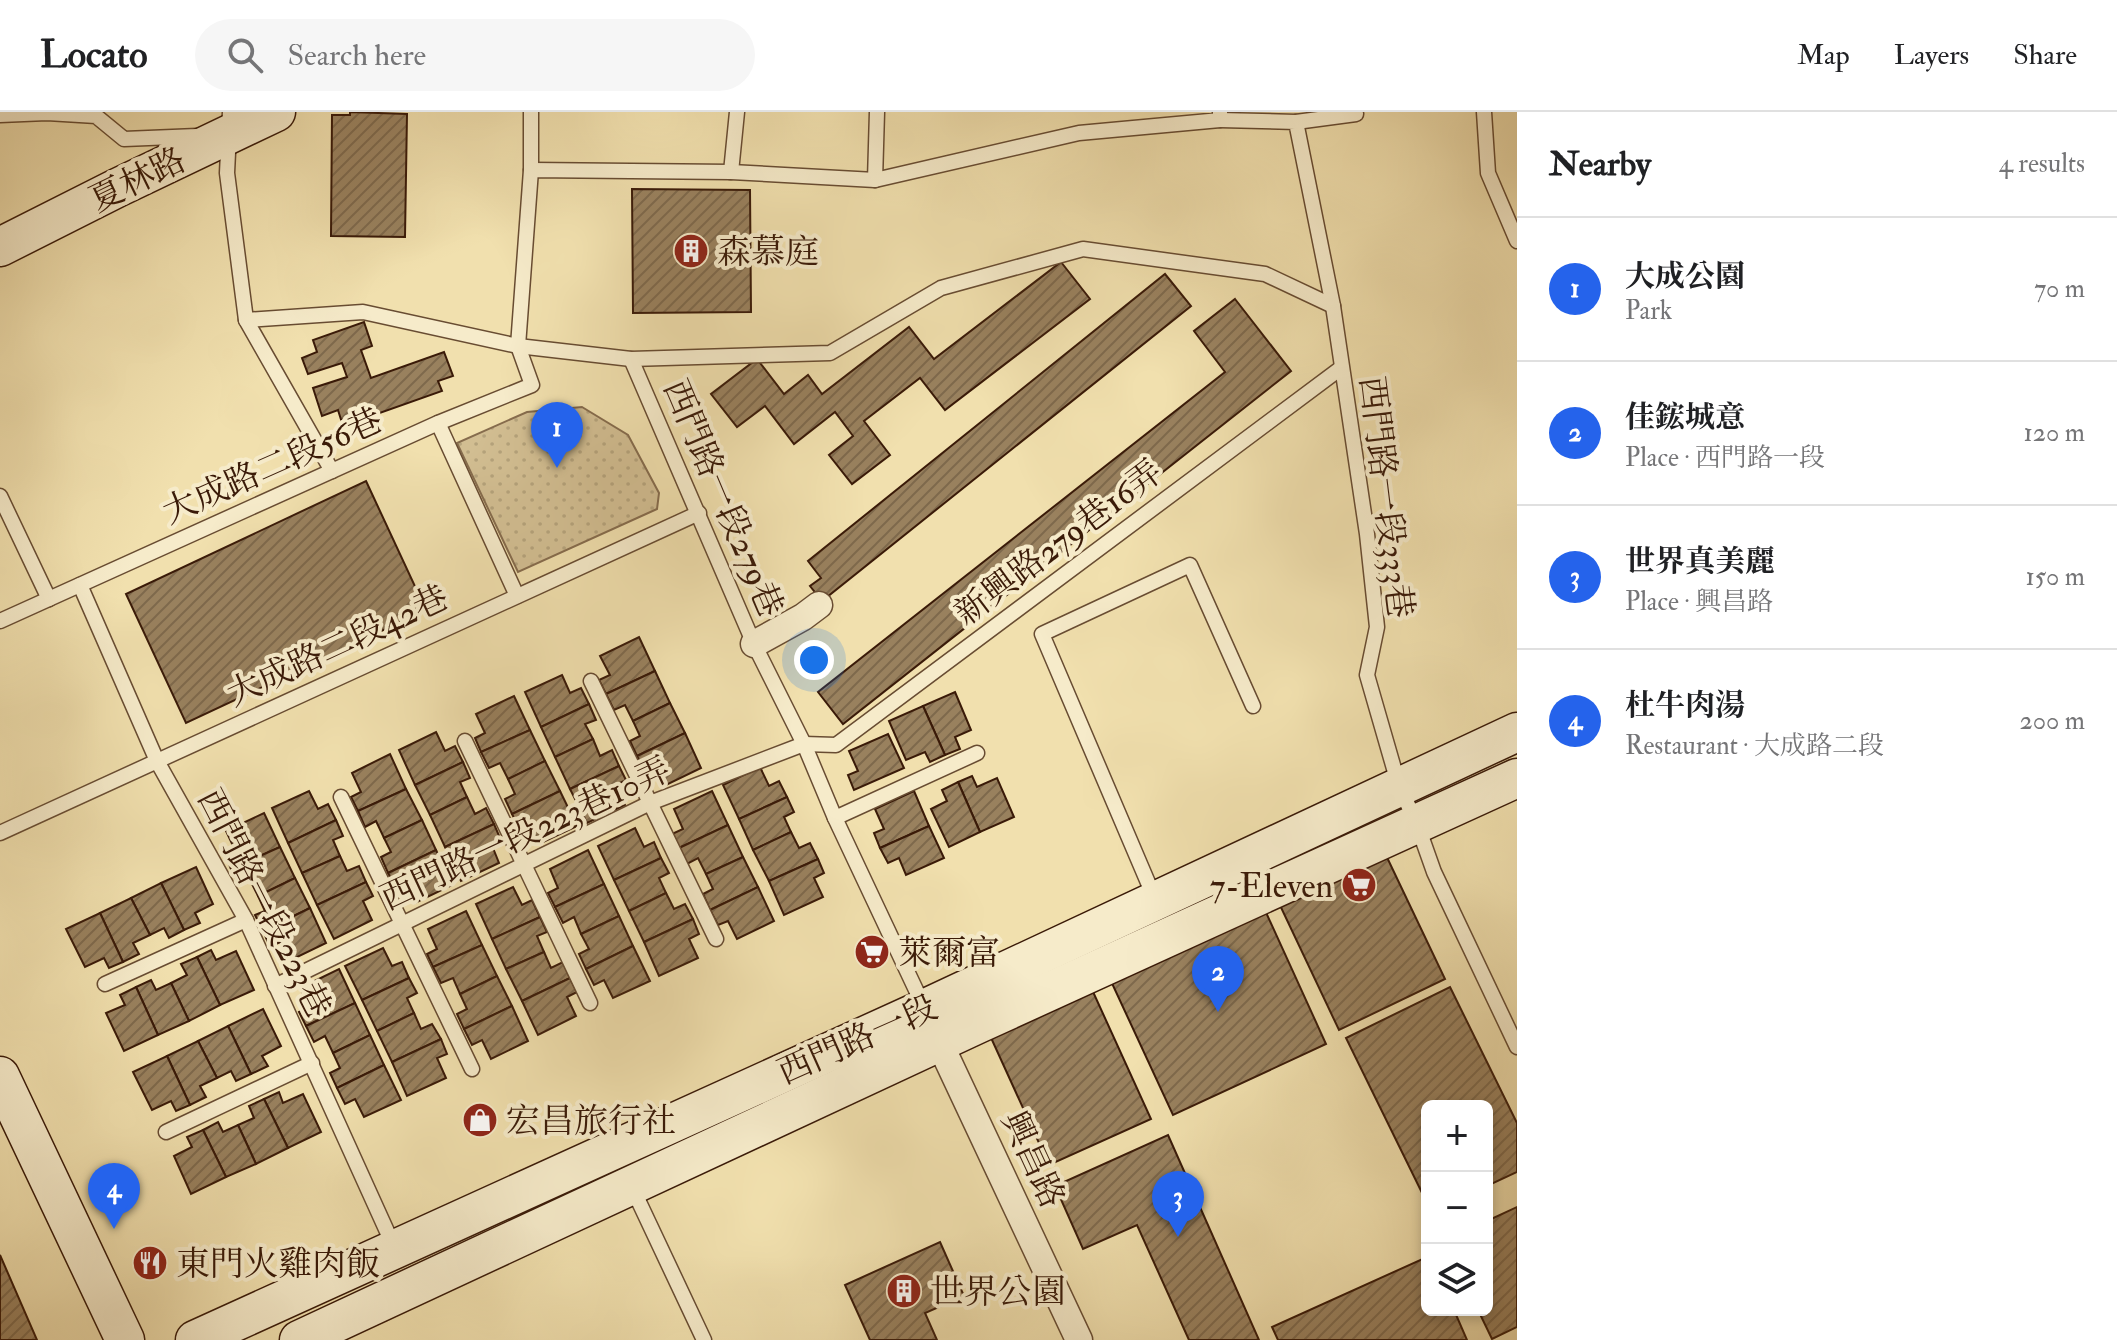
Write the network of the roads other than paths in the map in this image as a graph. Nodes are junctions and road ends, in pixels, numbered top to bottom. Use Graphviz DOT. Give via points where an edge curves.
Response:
graph roads {
  1 [pos="276,112"];
  2 [pos="531,112"];
  3 [pos="737,112"];
  4 [pos="877,112"];
  5 [pos="1484,112"];
  6 [pos="1356,114"];
  7 [pos="0,115"];
  8 [pos="1220,116"];
  9 [pos="1296,122"];
  10 [pos="230,123"];
  11 [pos="531,170"];
  12 [pos="731,172"];
  13 [pos="875,180"];
  14 [pos="1517,241"];
  15 [pos="0,247"];
  16 [pos="1333,306"];
  17 [pos="246,320"];
  18 [pos="518,346"];
  19 [pos="631,359"];
  20 [pos="1341,368"];
  21 [pos="438,423"];
  22 [pos="332,471"];
  23 [pos="0,496"];
  24 [pos="699,513"];
  25 [pos="80,585"];
  26 [pos="517,596"];
  27 [pos="49,599"];
  28 [pos="819,605"];
  29 [pos="0,621"];
  30 [pos="754,644"];
  31 [pos="591,681"];
  32 [pos="1253,706"];
  33 [pos="1517,732"];
  34 [pos="465,741"];
  35 [pos="804,744"];
  36 [pos="977,753"];
  37 [pos="157,761"];
  38 [pos="1517,778"];
  39 [pos="1399,786"];
  40 [pos="341,797"];
  41 [pos="650,803"];
  42 [pos="835,818"];
  43 [pos="1417,824"];
  44 [pos="0,833"];
  45 [pos="524,865"];
  46 [pos="1155,899"];
  47 [pos="246,920"];
  48 [pos="402,925"];
  49 [pos="716,939"];
  50 [pos="105,984"];
  51 [pos="275,986"];
  52 [pos="590,1003"];
  53 [pos="924,1009"];
  54 [pos="940,1043"];
  55 [pos="1517,1047"];
  56 [pos="312,1063"];
  57 [pos="472,1069"];
  58 [pos="0,1076"];
  59 [pos="166,1132"];
  60 [pos="631,1185"];
  61 [pos="395,1250"];
  62 [pos="125,1340"];
  63 [pos="195,1340"];
  64 [pos="299,1340"];
  65 [pos="704,1340"];
  66 [pos="1079,1340"];
  1 -- 10 [label="street, 夏林路"];
  2 -- 11 [label="lane"];
  3 -- 12 [label="lane"];
  4 -- 13 [label="lane"];
  5 -- 14 [label="lane" via="1488,173"];
  6 -- 9 [label="lane"];
  7 -- 10 [label="lane" via="96,116 124,139"];
  8 -- 9 [label="lane"];
  8 -- 13 [label="lane" via="1079,133"];
  9 -- 16 [label="lane, 西門路一段333巷"];
  10 -- 15 [label="street, 夏林路"];
  10 -- 17 [label="lane" via="227,173"];
  11 -- 12 [label="lane"];
  11 -- 18 [label="lane"];
  12 -- 13 [label="lane"];
  16 -- 19 [label="lane" via="1265,274 1083,249 941,288 830,353"];
  16 -- 20 [label="lane, 西門路一段333巷"];
  17 -- 18 [label="lane" via="363,312"];
  17 -- 22 [label="lane"];
  18 -- 19 [label="lane"];
  18 -- 21 [label="lane, 大成路二段56巷" via="532,385"];
  19 -- 24 [label="lane, 西門路一段279巷"];
  20 -- 35 [label="lane, 新興路279巷16弄" via="836,745"];
  20 -- 39 [label="lane, 西門路一段333巷" via="1377,627 1367,675"];
  21 -- 22 [label="lane, 大成路二段56巷"];
  21 -- 26 [label="lane"];
  22 -- 25 [label="lane, 大成路二段56巷"];
  23 -- 27 [label="lane"];
  24 -- 26 [label="lane, 大成路二段42巷"];
  24 -- 30 [label="lane, 西門路一段279巷"];
  25 -- 27 [label="lane, 大成路二段56巷"];
  25 -- 37 [label="lane, 西門路一段223巷"];
  26 -- 37 [label="lane, 大成路二段42巷"];
  27 -- 29 [label="lane, 大成路二段56巷"];
  28 -- 30 [label="street"];
  30 -- 35 [label="lane, 西門路一段279巷"];
  31 -- 41 [label="lane"];
  32 -- 46 [label="lane" via="1190,565 1042,634"];
  33 -- 39 [label="street, 西門路一段"];
  34 -- 45 [label="lane"];
  35 -- 41 [label="lane, 西門路一段223巷10弄"];
  35 -- 42 [label="lane, 西門路一段279巷"];
  36 -- 42 [label="lane"];
  37 -- 44 [label="lane, 大成路二段42巷"];
  37 -- 47 [label="lane, 西門路一段223巷"];
  38 -- 43 [label="street, 西門路一段"];
  39 -- 43 [label="lane, 西門路一段333巷"];
  39 -- 46 [label="street, 西門路一段"];
  40 -- 48 [label="lane"];
  41 -- 45 [label="lane, 西門路一段223巷10弄"];
  41 -- 49 [label="lane"];
  42 -- 53 [label="lane, 西門路一段279巷"];
  43 -- 54 [label="street, 西門路一段"];
  43 -- 55 [label="lane, 西門路一段333巷" via="1434,872"];
  45 -- 48 [label="lane, 西門路一段223巷10弄"];
  45 -- 52 [label="lane"];
  46 -- 53 [label="street, 西門路一段"];
  47 -- 50 [label="lane"];
  47 -- 51 [label="lane, 西門路一段223巷"];
  48 -- 51 [label="lane, 西門路一段223巷10弄"];
  48 -- 57 [label="lane"];
  51 -- 56 [label="lane, 西門路一段223巷"];
  53 -- 54 [label="street, 興昌路"];
  53 -- 61 [label="street, 西門路一段"];
  54 -- 60 [label="street, 西門路一段"];
  54 -- 66 [label="street, 興昌路"];
  56 -- 59 [label="lane"];
  56 -- 61 [label="lane, 西門路一段223巷"];
  58 -- 62 [label="street"];
  60 -- 64 [label="street, 西門路一段"];
  60 -- 65 [label="lane"];
  61 -- 63 [label="street, 西門路一段"];
}
